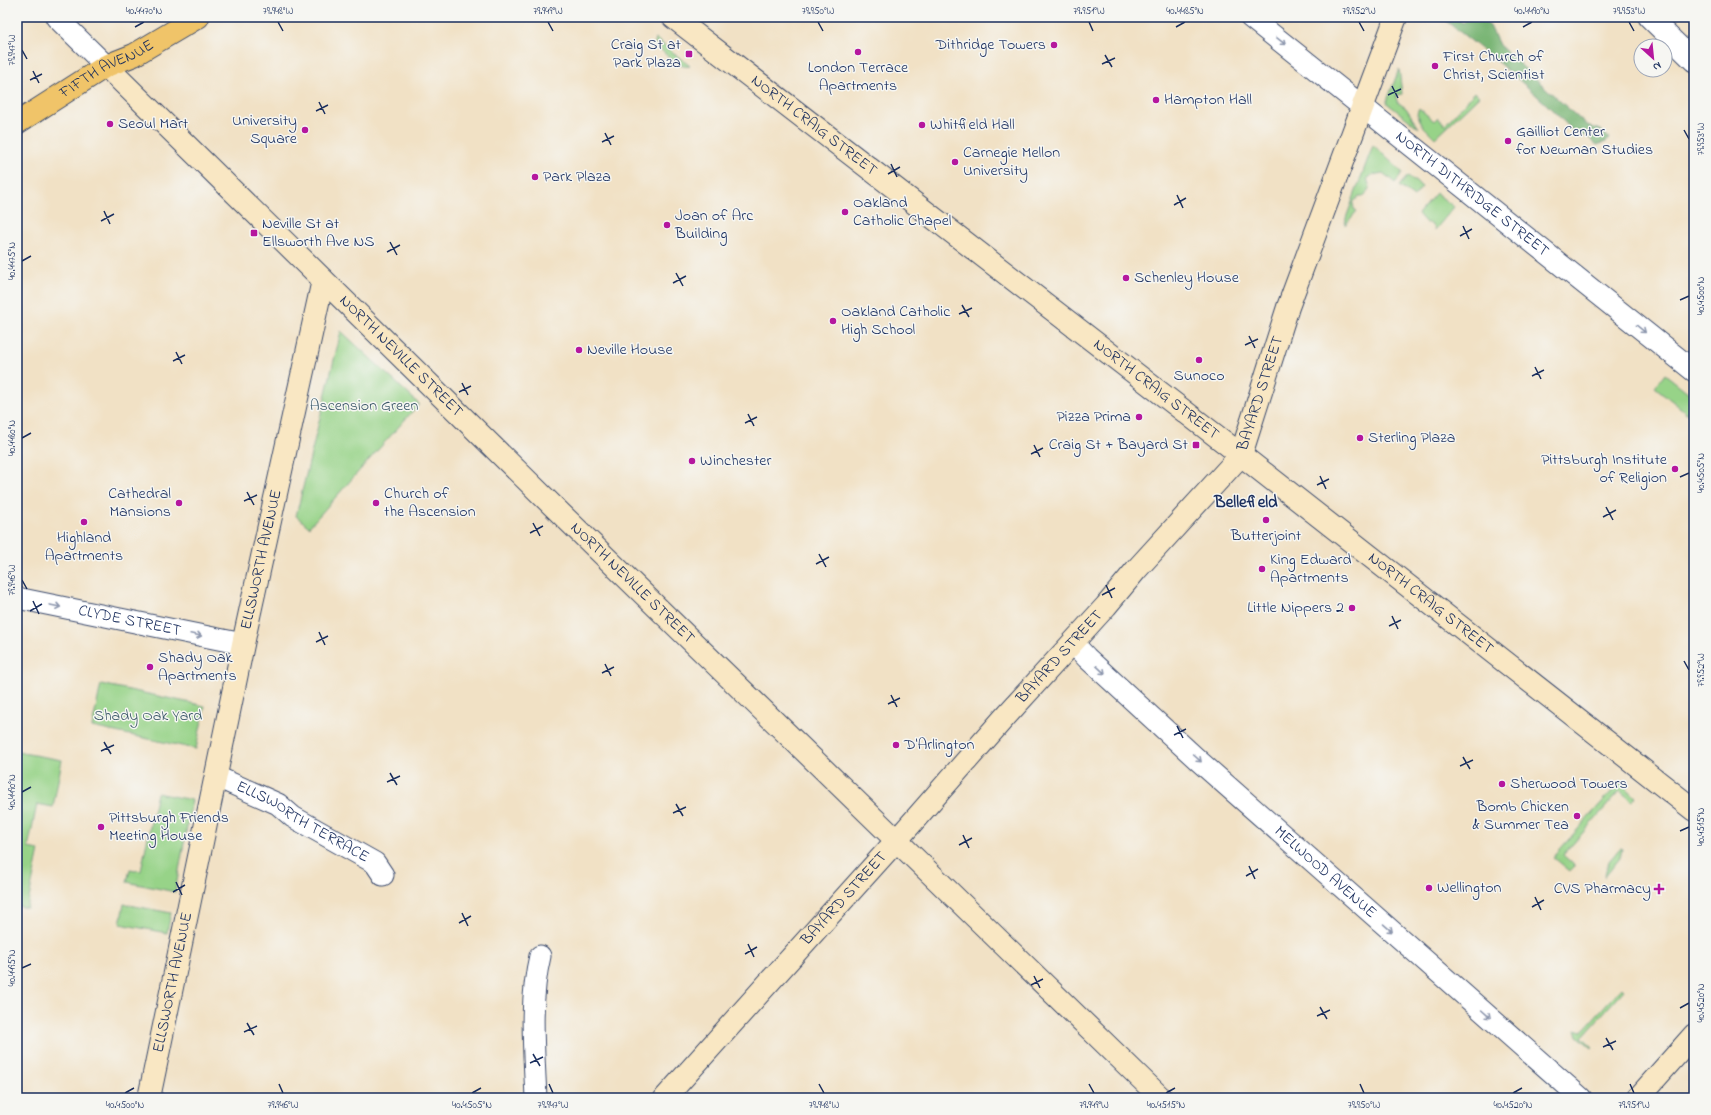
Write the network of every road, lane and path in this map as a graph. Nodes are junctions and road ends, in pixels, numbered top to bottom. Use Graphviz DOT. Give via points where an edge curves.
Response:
graph roads {
  1 [pos="56,17"];
  2 [pos="198,17"];
  3 [pos="673,17"];
  4 [pos="1250,17"];
  5 [pos="1396,17"];
  6 [pos="1649,17"];
  7 [pos="1694,61"];
  8 [pos="106,66"];
  9 [pos="1363,107"];
  10 [pos="17,123"];
  11 [pos="323,280"];
  12 [pos="1694,371"];
  13 [pos="1241,455"];
  14 [pos="17,598"];
  15 [pos="1073,643"];
  16 [pos="243,644"];
  17 [pos="217,777"];
  18 [pos="1694,810"];
  19 [pos="896,841"];
  20 [pos="383,875"];
  21 [pos="540,956"];
  22 [pos="1694,1035"];
  23 [pos="1158,1097"];
  24 [pos="149,1098"];
  25 [pos="536,1098"];
  26 [pos="665,1098"];
  27 [pos="1581,1098"];
  28 [pos="1638,1098"];
  1 -- 8 [label="street"];
  2 -- 8 [label="highway, FIFTH AVENUE" via="134,55"];
  3 -- 13 [label="street, NORTH CRAIG STREET"];
  4 -- 9 [label="street, NORTH DITHRIDGE STREET, one-way"];
  5 -- 9 [label="street, BAYARD STREET"];
  6 -- 7 [label="street"];
  8 -- 10 [label="highway, FIFTH AVENUE"];
  8 -- 11 [label="street, NORTH NEVILLE STREET"];
  9 -- 12 [label="street, NORTH DITHRIDGE STREET, one-way"];
  9 -- 13 [label="street, BAYARD STREET" via="1288,307"];
  11 -- 16 [label="street, ELLSWORTH AVENUE"];
  11 -- 19 [label="street, NORTH NEVILLE STREET"];
  13 -- 15 [label="street, BAYARD STREET"];
  13 -- 18 [label="street, NORTH CRAIG STREET"];
  14 -- 16 [label="street, CLYDE STREET, one-way"];
  15 -- 19 [label="street, BAYARD STREET"];
  15 -- 27 [label="street, MELWOOD AVENUE, one-way" via="1199,761"];
  16 -- 17 [label="street, ELLSWORTH AVENUE"];
  17 -- 20 [label="street, ELLSWORTH TERRACE" via="278,804 293,818 375,863"];
  17 -- 24 [label="street, ELLSWORTH AVENUE"];
  19 -- 23 [label="street, NORTH NEVILLE STREET"];
  19 -- 26 [label="street, BAYARD STREET"];
  21 -- 25 [label="street" via="533,1004"];
  22 -- 28 [label="street"];
}
